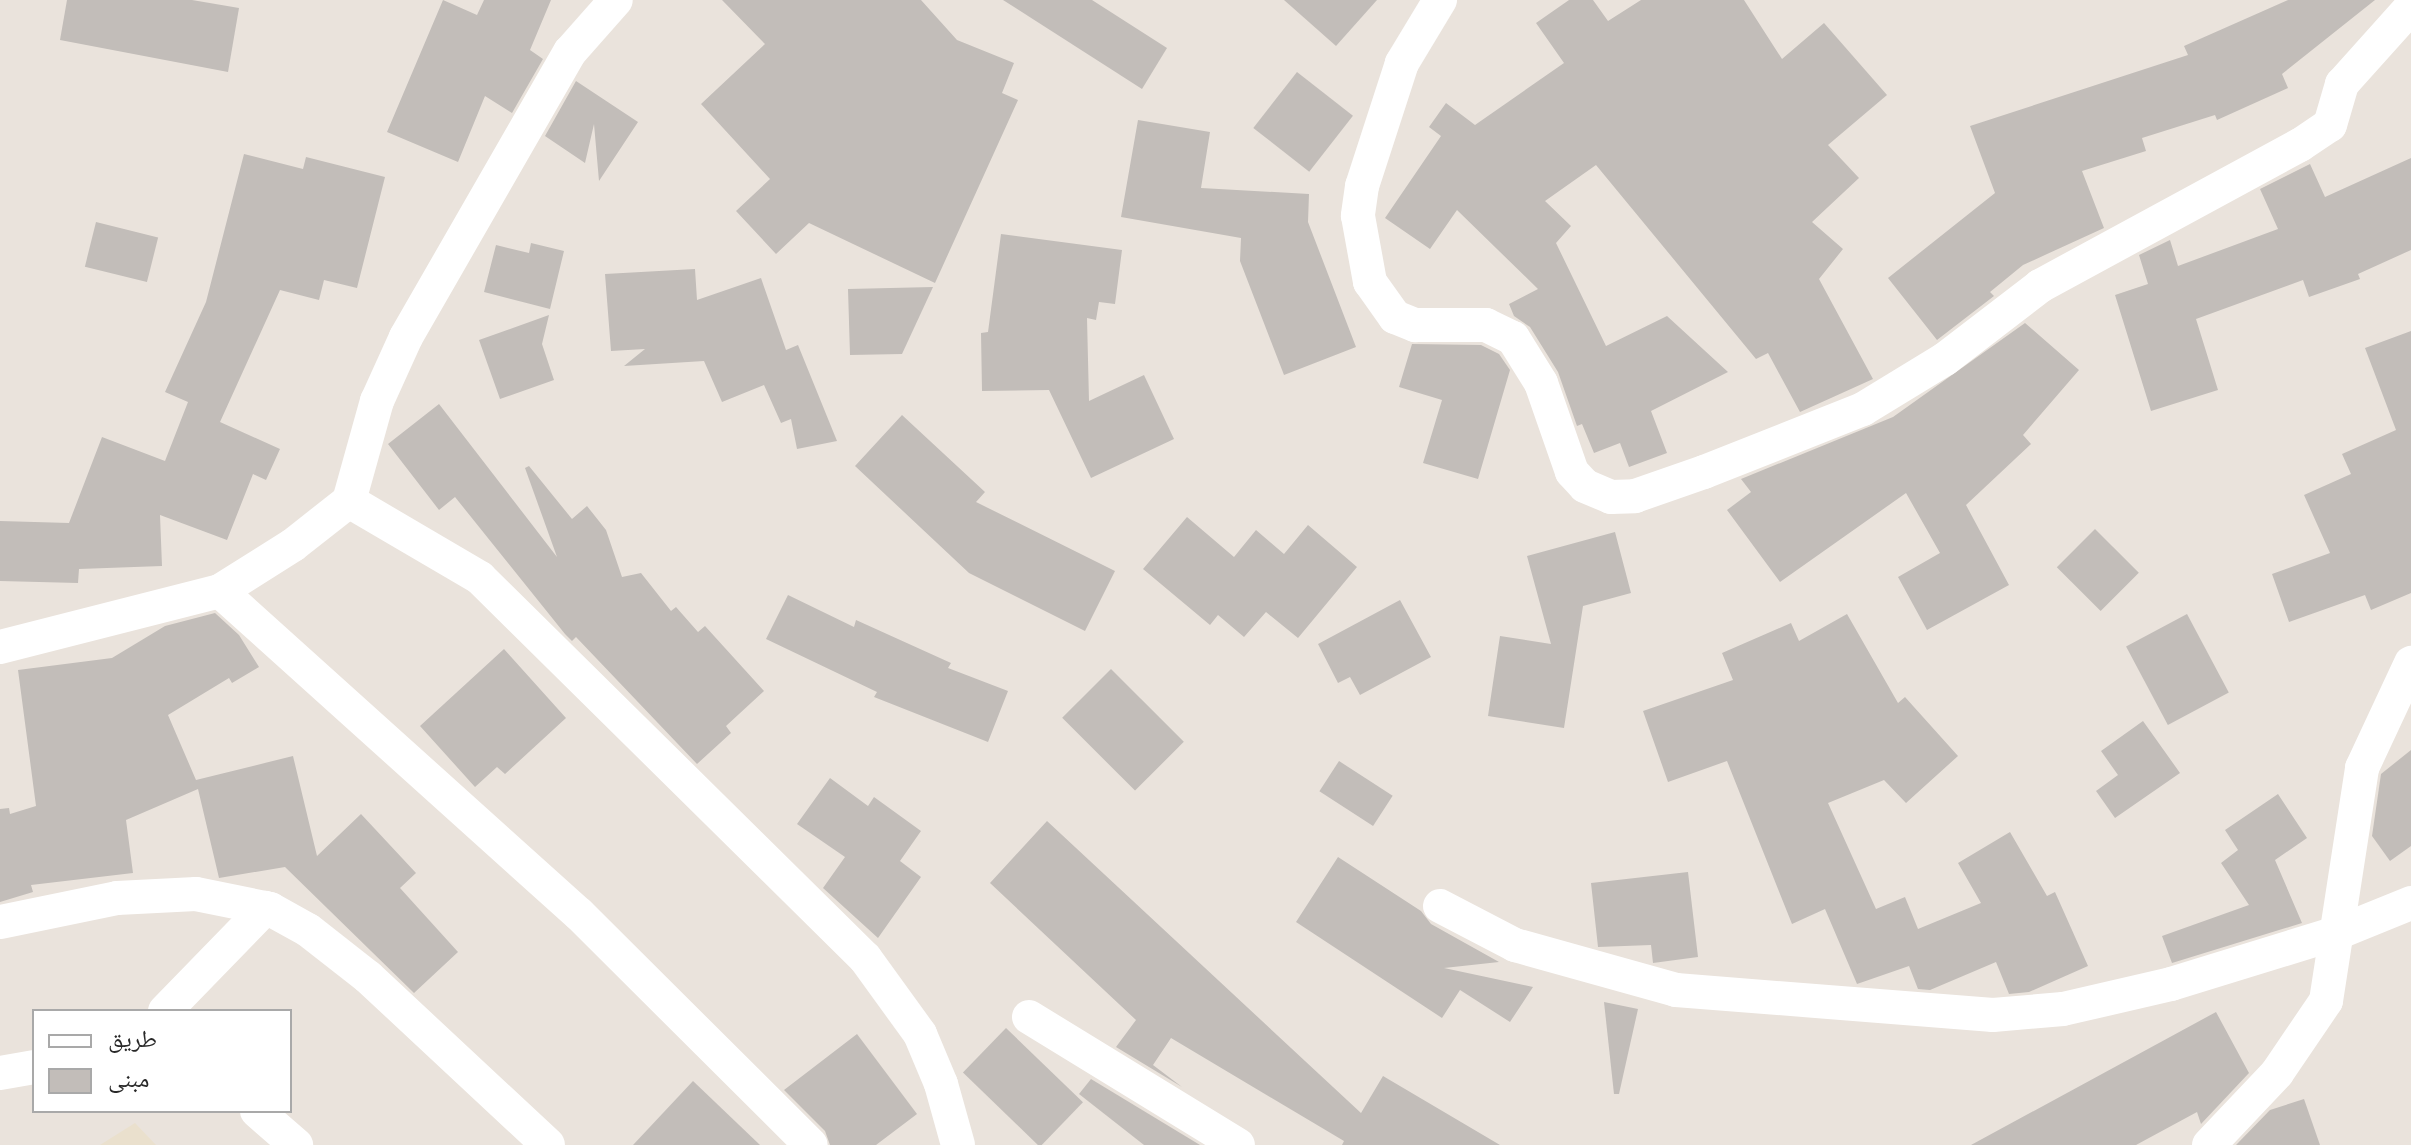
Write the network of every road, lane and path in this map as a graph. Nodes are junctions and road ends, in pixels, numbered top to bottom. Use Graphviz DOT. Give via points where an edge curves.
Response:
graph roads {
  1 [pos="616,0"];
  2 [pos="1440,0"];
  3 [pos="2411,7"];
  4 [pos="349,501"];
  5 [pos="220,591"];
  6 [pos="0,647"];
  7 [pos="2411,663"];
  8 [pos="2411,903"];
  9 [pos="1440,906"];
  10 [pos="265,908"];
  11 [pos="0,922"];
  12 [pos="2337,933"];
  13 [pos="167,1009"];
  14 [pos="1029,1017"];
  15 [pos="32,1067"];
  16 [pos="0,1073"];
  17 [pos="259,1113"];
  18 [pos="296,1145"];
  19 [pos="548,1145"];
  20 [pos="811,1145"];
  21 [pos="958,1145"];
  22 [pos="1238,1145"];
  23 [pos="2209,1145"];
  1 -- 4 [label="street" via="570,52 406,337 377,401"];
  2 -- 3 [label="street" via="1402,63 1362,186 1358,216 1370,282 1395,317 1415,325 1486,325 1513,338 1541,383 1572,472 1585,486 1611,497 1635,496 1704,472 1863,409 1945,359 2040,286 2300,145 2330,125 2342,84"];
  4 -- 5 [label="street" via="293,545"];
  4 -- 21 [label="street" via="480,578 865,958 920,1034"];
  5 -- 6 [label="street"];
  5 -- 20 [label="street" via="579,914"];
  7 -- 12 [label="street" via="2362,768"];
  8 -- 12 [label="street"];
  9 -- 12 [label="street" via="1515,945 1676,990 1993,1015 2063,1009 2171,984"];
  10 -- 11 [label="street" via="196,894 117,898"];
  10 -- 13 [label="street"];
  10 -- 19 [label="street" via="308,930 368,977"];
  12 -- 23 [label="street" via="2326,1001 2310,1029"];
  14 -- 22 [label="street"];
  15 -- 16 [label="street"];
  17 -- 18 [label="street"];
}
